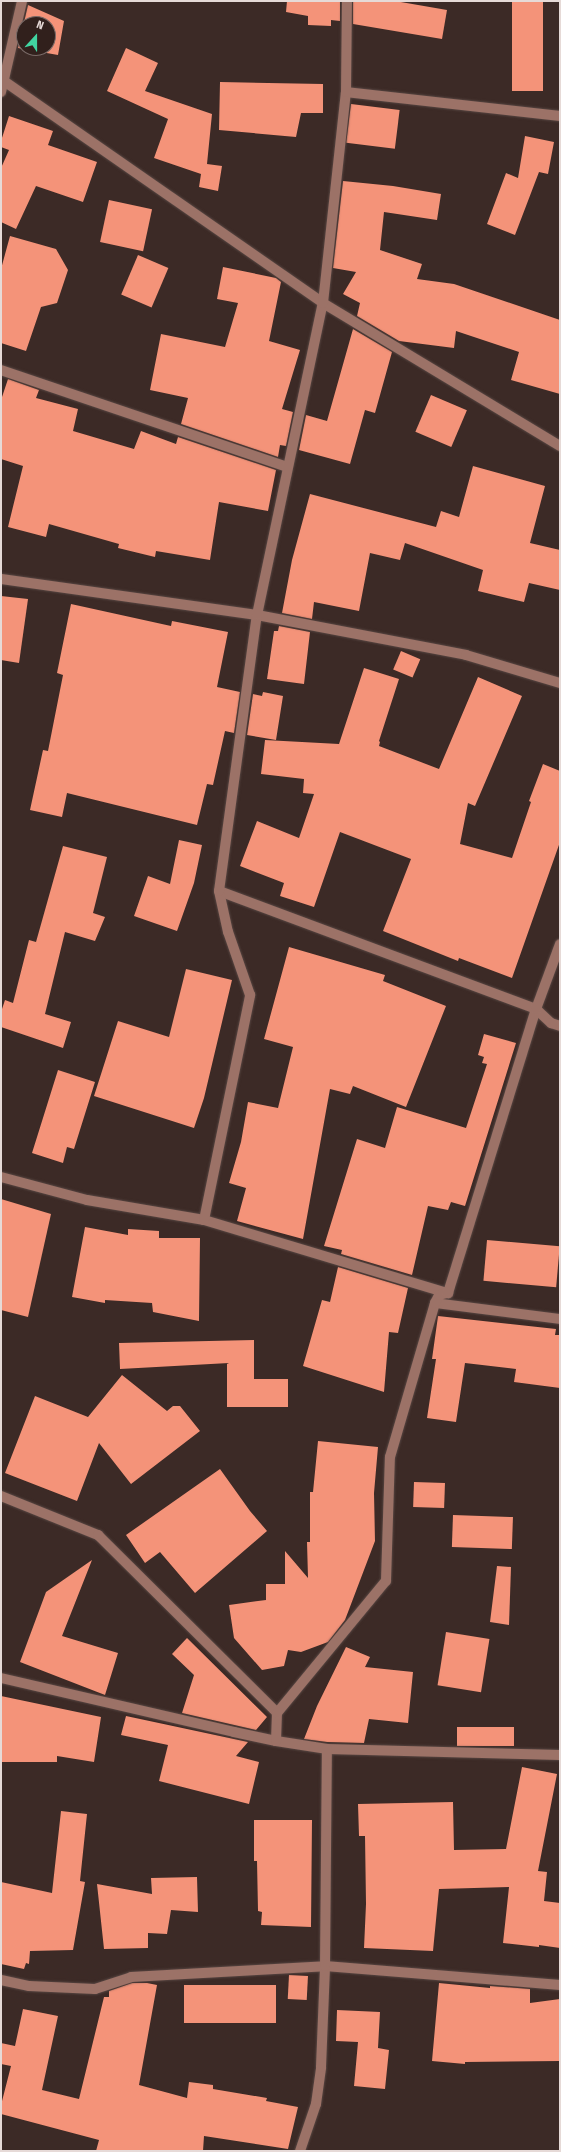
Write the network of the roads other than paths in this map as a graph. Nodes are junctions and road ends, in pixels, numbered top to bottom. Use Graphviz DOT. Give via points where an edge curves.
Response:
graph roads {
  1 [pos="22,1"];
  2 [pos="347,1"];
  3 [pos="3,81"];
  4 [pos="1,92"];
  5 [pos="346,92"];
  6 [pos="560,116"];
  7 [pos="323,303"];
  8 [pos="1,370"];
  9 [pos="560,446"];
  10 [pos="287,467"];
  11 [pos="1,580"];
  12 [pos="257,616"];
  13 [pos="560,683"];
  14 [pos="219,891"];
  15 [pos="560,944"];
  16 [pos="536,1009"];
  17 [pos="560,1026"];
  18 [pos="1,1177"];
  19 [pos="204,1220"];
  20 [pos="448,1293"];
  21 [pos="435,1303"];
  22 [pos="560,1319"];
  23 [pos="1,1496"];
  24 [pos="1,1678"];
  25 [pos="277,1713"];
  26 [pos="276,1741"];
  27 [pos="327,1749"];
  28 [pos="560,1755"];
  29 [pos="325,1966"];
  30 [pos="1,1980"];
  31 [pos="560,1985"];
  32 [pos="300,2151"];
  1 -- 3 [label="street"];
  2 -- 5 [label="street"];
  3 -- 4 [label="street"];
  3 -- 7 [label="street"];
  5 -- 6 [label="street"];
  5 -- 7 [label="street"];
  7 -- 9 [label="street"];
  7 -- 10 [label="street"];
  8 -- 10 [label="street"];
  10 -- 12 [label="street"];
  11 -- 12 [label="street"];
  12 -- 13 [label="street" via="466,655"];
  12 -- 14 [label="street"];
  14 -- 16 [label="street"];
  14 -- 19 [label="street" via="228,932 250,995"];
  15 -- 16 [label="street"];
  16 -- 17 [label="street" via="551,1023"];
  16 -- 20 [label="street"];
  18 -- 19 [label="street" via="87,1200"];
  19 -- 20 [label="street"];
  20 -- 21 [label="street" via="439,1295"];
  21 -- 22 [label="street"];
  21 -- 25 [label="street" via="390,1457 386,1581"];
  23 -- 25 [label="street" via="98,1535"];
  24 -- 26 [label="street"];
  25 -- 26 [label="street"];
  26 -- 27 [label="street"];
  27 -- 28 [label="street"];
  27 -- 29 [label="street"];
  29 -- 30 [label="street" via="131,1977 95,1989 29,1986"];
  29 -- 31 [label="street"];
  29 -- 32 [label="street" via="321,2067 316,2104"];
}
